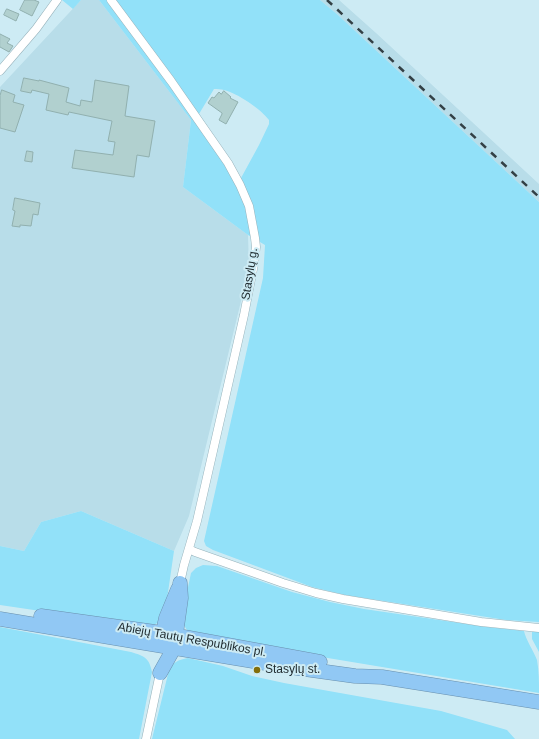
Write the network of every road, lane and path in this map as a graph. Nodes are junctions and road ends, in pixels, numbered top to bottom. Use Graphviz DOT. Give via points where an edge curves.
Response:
graph roads {
  1 [pos="57,0"];
  2 [pos="111,0"];
  3 [pos="0,71"];
  4 [pos="189,549"];
  5 [pos="180,583"];
  6 [pos="0,611"];
  7 [pos="0,619"];
  8 [pos="539,628"];
  9 [pos="168,641"];
  10 [pos="160,673"];
  11 [pos="533,701"];
  12 [pos="146,739"];
  1 -- 3 [label="street"];
  2 -- 4 [label="street, Stasylų g." via="228,163 249,206 255,238 251,280"];
  4 -- 5 [label="street, Stasylų g."];
  4 -- 8 [label="street" via="283,583 336,598 481,622"];
  5 -- 9 [label="highway" via="172,600"];
  6 -- 9 [label="highway, Abiejų Tautų Respublikos pl." via="107,625"];
  7 -- 9 [label="highway, Abiejų Tautų Respublikos pl."];
  9 -- 10 [label="highway"];
  9 -- 11 [label="highway, Abiejų Tautų Respublikos pl." via="351,668 382,677"];
  10 -- 12 [label="street"];
}
